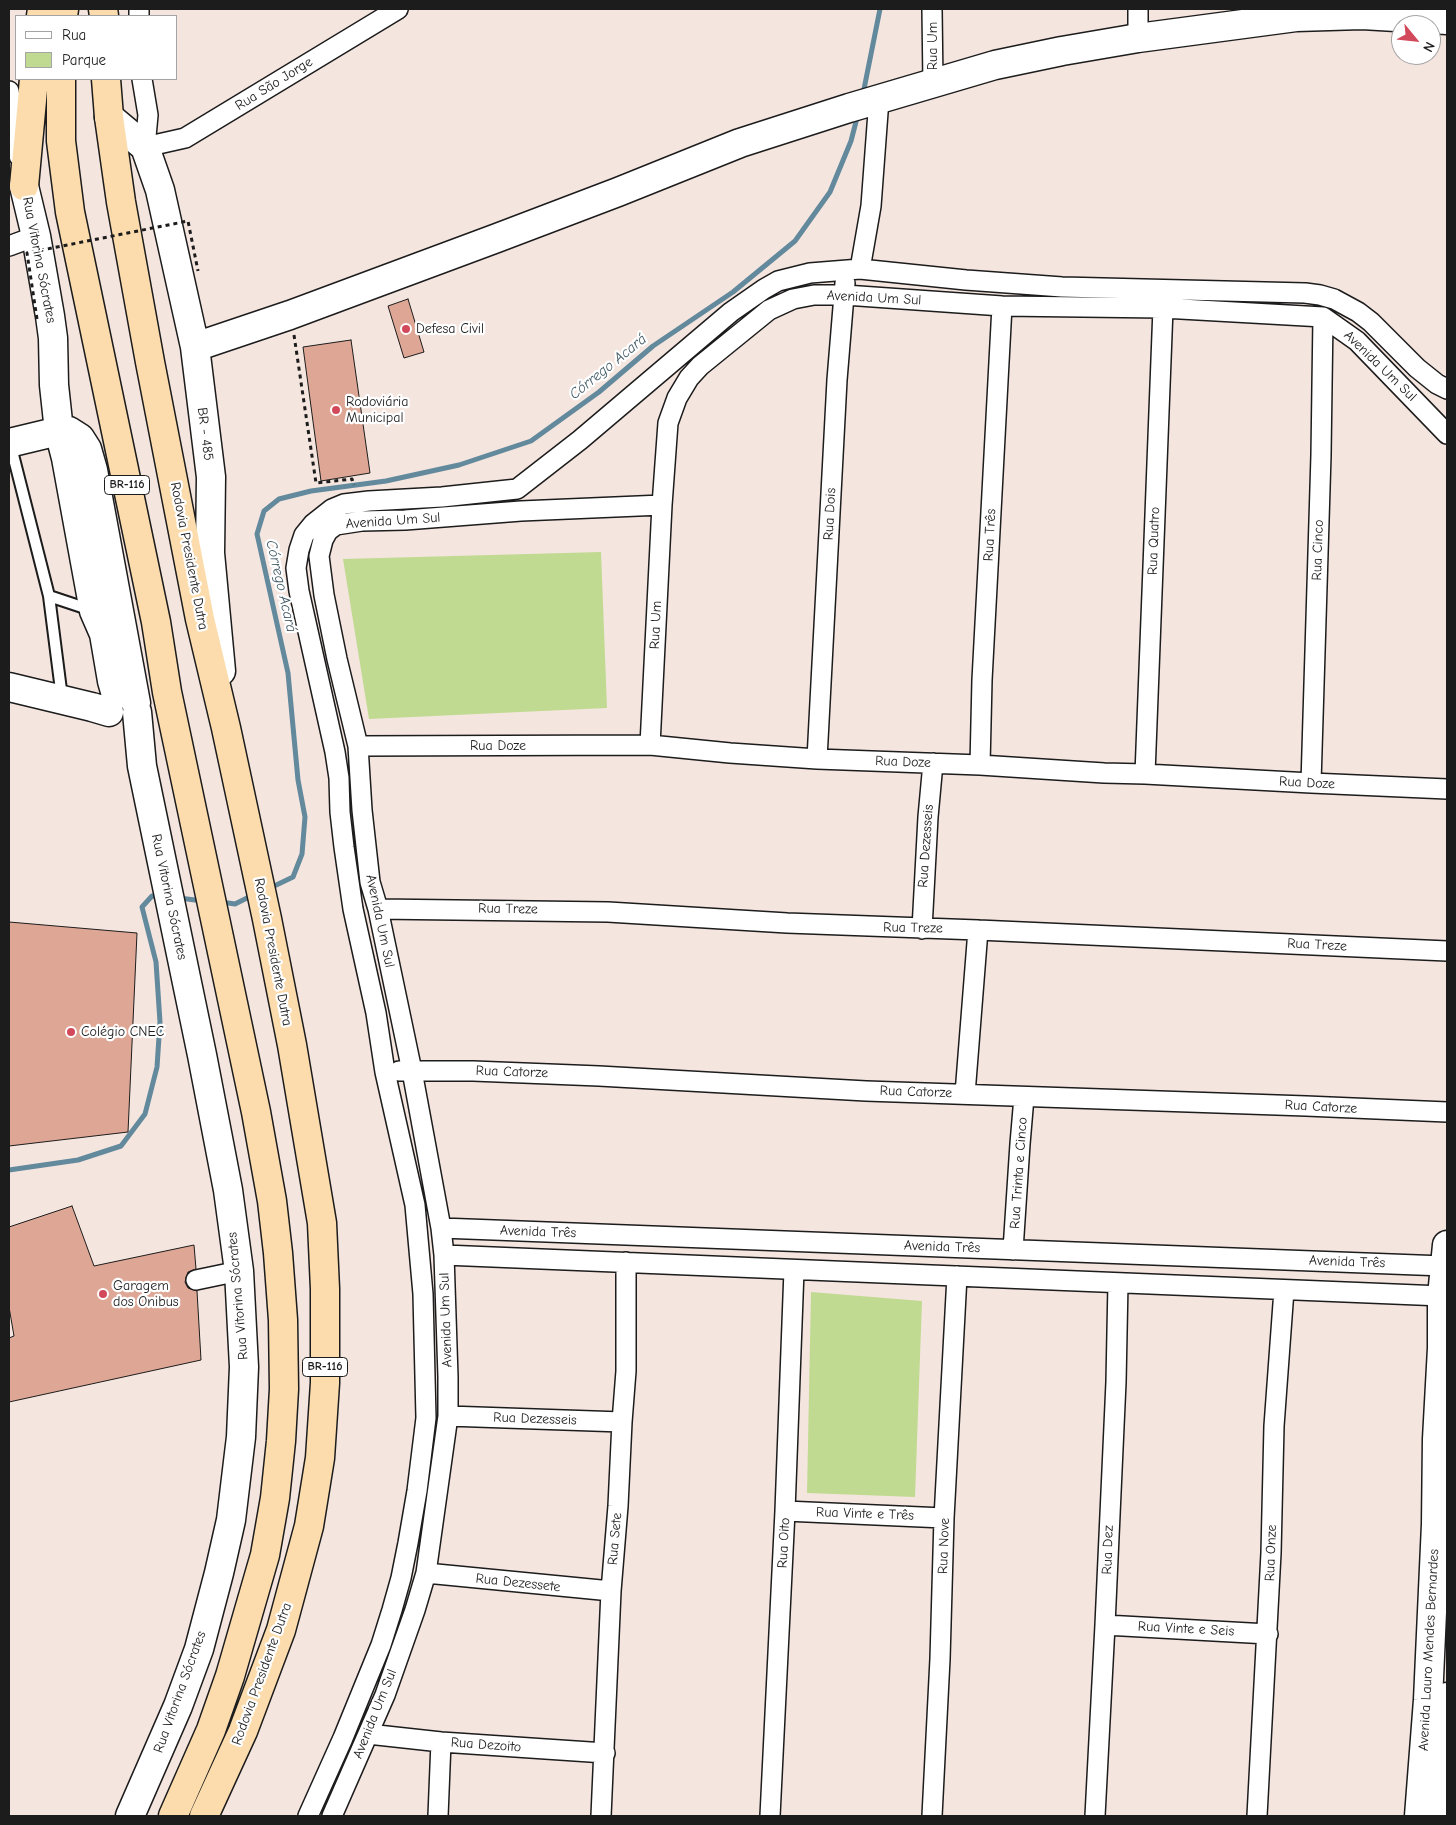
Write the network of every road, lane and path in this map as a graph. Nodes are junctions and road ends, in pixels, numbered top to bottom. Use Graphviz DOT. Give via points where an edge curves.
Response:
graph roads {
  1 [pos="398,9"];
  2 [pos="932,9"];
  3 [pos="1138,9"];
  4 [pos="1447,20"];
  5 [pos="1138,38"];
  6 [pos="34,80"];
  7 [pos="61,80"];
  8 [pos="106,80"];
  9 [pos="142,80"];
  10 [pos="933,84"];
  11 [pos="9,91"];
  12 [pos="863,104"];
  13 [pos="109,116"];
  14 [pos="144,147"];
  15 [pos="24,186"];
  16 [pos="36,236"];
  17 [pos="9,246"];
  18 [pos="853,269"];
  19 [pos="198,271"];
  20 [pos="908,273"];
  21 [pos="1235,291"];
  22 [pos="845,295"];
  23 [pos="1132,299"];
  24 [pos="906,300"];
  25 [pos="1002,306"];
  26 [pos="1163,308"];
  27 [pos="731,312"];
  28 [pos="1235,312"];
  29 [pos="290,315"];
  30 [pos="1323,318"];
  31 [pos="37,319"];
  32 [pos="1371,322"];
  33 [pos="745,330"];
  34 [pos="1357,341"];
  35 [pos="195,347"];
  36 [pos="1447,389"];
  37 [pos="59,431"];
  38 [pos="1447,434"];
  39 [pos="9,443"];
  40 [pos="353,483"];
  41 [pos="517,489"];
  42 [pos="662,506"];
  43 [pos="521,511"];
  44 [pos="49,596"];
  45 [pos="94,611"];
  46 [pos="9,687"];
  47 [pos="62,700"];
  48 [pos="117,708"];
  49 [pos="226,728"];
  50 [pos="650,745"];
  51 [pos="358,746"];
  52 [pos="817,759"];
  53 [pos="933,763"];
  54 [pos="980,764"];
  55 [pos="1145,774"];
  56 [pos="1310,784"];
  57 [pos="1447,789"];
  58 [pos="378,909"];
  59 [pos="922,929"];
  60 [pos="978,930"];
  61 [pos="1447,951"];
  62 [pos="398,1008"];
  63 [pos="376,1012"];
  64 [pos="412,1071"];
  65 [pos="385,1072"];
  66 [pos="965,1094"];
  67 [pos="1024,1098"];
  68 [pos="1447,1112"];
  69 [pos="425,1147"];
  70 [pos="403,1148"];
  71 [pos="441,1228"];
  72 [pos="557,1233"];
  73 [pos="724,1239"];
  74 [pos="854,1244"];
  75 [pos="1013,1250"];
  76 [pos="1063,1251"];
  77 [pos="444,1255"];
  78 [pos="1446,1255"];
  79 [pos="1213,1257"];
  80 [pos="560,1260"];
  81 [pos="626,1262"];
  82 [pos="1352,1262"];
  83 [pos="722,1267"];
  84 [pos="794,1270"];
  85 [pos="238,1271"];
  86 [pos="856,1272"];
  87 [pos="957,1276"];
  88 [pos="196,1280"];
  89 [pos="1062,1280"];
  90 [pos="1118,1283"];
  91 [pos="1213,1287"];
  92 [pos="1284,1290"];
  93 [pos="1350,1292"];
  94 [pos="1444,1296"];
  95 [pos="423,1327"];
  96 [pos="448,1332"];
  97 [pos="448,1416"];
  98 [pos="622,1422"];
  99 [pos="1442,1438"];
  100 [pos="417,1491"];
  101 [pos="437,1495"];
  102 [pos="786,1511"];
  103 [pos="944,1518"];
  104 [pos="426,1573"];
  105 [pos="611,1591"];
  106 [pos="1439,1621"];
  107 [pos="1105,1624"];
  108 [pos="1268,1634"];
  109 [pos="381,1645"];
  110 [pos="398,1655"];
  111 [pos="1447,1713"];
  112 [pos="368,1734"];
  113 [pos="442,1742"];
  114 [pos="605,1753"];
  115 [pos="1431,1810"];
  116 [pos="130,1816"];
  117 [pos="173,1816"];
  118 [pos="204,1816"];
  119 [pos="308,1816"];
  120 [pos="332,1816"];
  121 [pos="438,1816"];
  122 [pos="601,1816"];
  123 [pos="770,1816"];
  124 [pos="932,1816"];
  125 [pos="1095,1816"];
  126 [pos="1257,1816"];
  1 -- 14 [label="street, Rua São Jorge" via="184,138"];
  2 -- 10 [label="street, Rua Um"];
  3 -- 5 [label="street"];
  4 -- 5 [label="street" via="1362,15 1296,17"];
  5 -- 10 [label="street" via="995,65"];
  6 -- 15 [label="highway"];
  7 -- 117 [label="highway, BR-116" via="61,141 70,212 256,1112 272,1201 283,1320 284,1398 277,1479 265,1555 211,1730"];
  8 -- 13 [label="highway, Rodovia Presidente Dutra / BR-116"];
  9 -- 14 [label="street" via="148,115"];
  10 -- 12 [label="street"];
  11 -- 15 [label="street, Rua Vitorina Sócrates"];
  12 -- 18 [label="street, Rua Dois" via="871,206"];
  12 -- 29 [label="street" via="740,143"];
  13 -- 14 [label="street"];
  13 -- 49 [label="highway, Rodovia Presidente Dutra / BR-116" via="150,362 200,619"];
  14 -- 35 [label="street, BR - 485" via="160,190"];
  15 -- 16 [label="street, Rua Vitorina Sócrates"];
  16 -- 17 [label="street"];
  16 -- 37 [label="street, Rua Vitorina Sócrates" via="53,338"];
  18 -- 20 [label="street, Avenida Um Sul"];
  18 -- 22 [label="street, Rua Dois"];
  18 -- 27 [label="street, Avenida Um Sul" via="810,273 778,281"];
  19 -- 31 [label="path, bridge" via="188,222 27,253"];
  20 -- 23 [label="street, Avenida Um Sul" via="1062,287"];
  20 -- 24 [label="street"];
  21 -- 23 [label="street, Avenida Um Sul"];
  21 -- 28 [label="street"];
  21 -- 32 [label="street, Avenida Um Sul" via="1320,295 1346,305"];
  22 -- 24 [label="street, Avenida Um Sul"];
  22 -- 33 [label="street, Avenida Um Sul" via="792,299 769,310"];
  22 -- 52 [label="street, Rua Dois" via="836,389"];
  23 -- 25 [label="street, Avenida Um Sul"];
  23 -- 26 [label="street, Avenida Um Sul"];
  24 -- 25 [label="street, Avenida Um Sul"];
  25 -- 54 [label="street, Rua Três"];
  26 -- 28 [label="street, Avenida Um Sul"];
  26 -- 55 [label="street, Rua Quatro"];
  27 -- 33 [label="street"];
  27 -- 41 [label="street, Avenida Um Sul"];
  28 -- 30 [label="street, Avenida Um Sul"];
  29 -- 35 [label="street"];
  29 -- 40 [label="path" via="316,483 352,479"];
  30 -- 34 [label="street, Avenida Um Sul"];
  30 -- 56 [label="street, Rua Cinco"];
  32 -- 34 [label="street"];
  32 -- 36 [label="street, Avenida Um Sul" via="1417,368"];
  33 -- 42 [label="street, Avenida Um Sul" via="700,366 677,398 668,423"];
  34 -- 38 [label="street, Avenida Um Sul"];
  35 -- 49 [label="street, BR - 485" via="210,477 210,553"];
  37 -- 39 [label="street"];
  37 -- 45 [label="street, Rua Vitorina Sócrates"];
  37 -- 48 [label="street" via="70,431 84,443 93,470"];
  39 -- 44 [label="lane"];
  41 -- 43 [label="street"];
  41 -- 63 [label="street, Avenida Um Sul" via="344,504 313,524 304,535 299,550 296,568 299,592 335,752 353,910"];
  42 -- 43 [label="street, Avenida Um Sul"];
  42 -- 50 [label="street, Rua Um"];
  43 -- 51 [label="street, Avenida Um Sul" via="362,522 336,525 328,531 318,556 337,659"];
  44 -- 45 [label="lane"];
  44 -- 47 [label="lane"];
  45 -- 48 [label="street, Rua Vitorina Sócrates" via="104,634"];
  46 -- 47 [label="street"];
  47 -- 48 [label="street"];
  48 -- 85 [label="street, Rua Vitorina Sócrates" via="142,766 228,1190"];
  49 -- 118 [label="highway, Rodovia Presidente Dutra / BR-116" via="292,1045 322,1223 325,1383 320,1458 309,1526 281,1630 243,1730"];
  50 -- 51 [label="street, Rua Doze"];
  50 -- 52 [label="street, Rua Doze"];
  51 -- 58 [label="street, Avenida Um Sul" via="370,882"];
  52 -- 53 [label="street, Rua Doze"];
  53 -- 54 [label="street, Rua Doze"];
  53 -- 59 [label="street, Rua Dezesseis"];
  54 -- 55 [label="street, Rua Doze"];
  55 -- 56 [label="street, Rua Doze"];
  56 -- 57 [label="street, Rua Doze"];
  58 -- 59 [label="street, Rua Treze" via="588,912"];
  58 -- 62 [label="street, Avenida Um Sul"];
  59 -- 60 [label="street, Rua Treze"];
  60 -- 61 [label="street, Rua Treze"];
  60 -- 66 [label="street"];
  62 -- 63 [label="street"];
  62 -- 64 [label="street, Avenida Um Sul"];
  63 -- 65 [label="street, Avenida Um Sul"];
  64 -- 65 [label="street, Rua Catorze"];
  64 -- 66 [label="street, Rua Catorze" via="600,1076"];
  64 -- 69 [label="street, Avenida Um Sul"];
  65 -- 70 [label="street, Avenida Um Sul"];
  66 -- 67 [label="street, Rua Catorze"];
  67 -- 68 [label="street, Rua Catorze"];
  67 -- 75 [label="street, Rua Trinta e Cinco"];
  69 -- 70 [label="street"];
  69 -- 71 [label="street, Avenida Um Sul"];
  70 -- 95 [label="street, Avenida Um Sul" via="415,1204"];
  71 -- 72 [label="street, Avenida Três"];
  71 -- 77 [label="street, Avenida Um Sul"];
  72 -- 73 [label="street, Avenida Três"];
  72 -- 80 [label="street"];
  73 -- 74 [label="street, Avenida Três"];
  73 -- 83 [label="street"];
  74 -- 75 [label="street, Avenida Três"];
  74 -- 86 [label="street"];
  75 -- 76 [label="street, Avenida Três"];
  76 -- 79 [label="street, Avenida Três"];
  76 -- 89 [label="street"];
  77 -- 80 [label="street, Avenida Três"];
  77 -- 96 [label="street, Avenida Um Sul"];
  78 -- 82 [label="street, Avenida Três"];
  78 -- 94 [label="street, Avenida Lauro Mendes Bernardes"];
  79 -- 82 [label="street, Avenida Três"];
  79 -- 91 [label="street"];
  80 -- 81 [label="street, Avenida Três"];
  81 -- 83 [label="street, Avenida Três"];
  81 -- 98 [label="street, Rua Sete"];
  82 -- 93 [label="street"];
  83 -- 84 [label="street, Avenida Três"];
  84 -- 86 [label="street, Avenida Três"];
  84 -- 102 [label="street, Rua Oito"];
  85 -- 88 [label="street"];
  85 -- 116 [label="street, Rua Vitorina Sócrates" via="244,1367 231,1520 199,1649"];
  86 -- 87 [label="street, Avenida Três"];
  87 -- 89 [label="street, Avenida Três"];
  87 -- 103 [label="street, Rua Nove"];
  89 -- 90 [label="street, Avenida Três"];
  90 -- 91 [label="street, Avenida Três"];
  90 -- 107 [label="street, Rua Dez"];
  91 -- 92 [label="street, Avenida Três"];
  92 -- 93 [label="street, Avenida Três"];
  92 -- 108 [label="street, Rua Onze" via="1274,1426"];
  93 -- 94 [label="street, Avenida Três"];
  94 -- 99 [label="street, Avenida Lauro Mendes Bernardes"];
  95 -- 96 [label="street"];
  95 -- 100 [label="street, Avenida Um Sul" via="426,1418"];
  96 -- 97 [label="street, Avenida Um Sul"];
  97 -- 98 [label="street, Rua Dezesseis"];
  97 -- 101 [label="street, Avenida Um Sul"];
  98 -- 105 [label="street, Rua Sete"];
  99 -- 106 [label="street, Avenida Lauro Mendes Bernardes" via="1436,1524"];
  100 -- 101 [label="street"];
  100 -- 109 [label="street, Avenida Um Sul" via="401,1578"];
  101 -- 104 [label="street, Avenida Um Sul"];
  102 -- 103 [label="street, Rua Vinte e Três"];
  102 -- 123 [label="street, Rua Oito"];
  103 -- 124 [label="street, Rua Nove"];
  104 -- 105 [label="street, Rua Dezessete"];
  104 -- 110 [label="street, Avenida Um Sul"];
  105 -- 114 [label="street, Rua Sete"];
  106 -- 115 [label="street, Avenida Lauro Mendes Bernardes" via="1428,1700"];
  107 -- 108 [label="street, Rua Vinte e Seis"];
  107 -- 125 [label="street, Rua Dez"];
  108 -- 126 [label="street, Rua Onze"];
  109 -- 110 [label="street"];
  109 -- 119 [label="street, Avenida Um Sul"];
  110 -- 112 [label="street, Avenida Um Sul"];
  111 -- 115 [label="street, Avenida Lauro Mendes Bernardes"];
  112 -- 113 [label="street, Rua Dezoito"];
  112 -- 120 [label="street, Avenida Um Sul"];
  113 -- 114 [label="street, Rua Dezoito"];
  113 -- 121 [label="street"];
  114 -- 122 [label="street, Rua Sete"];
}
